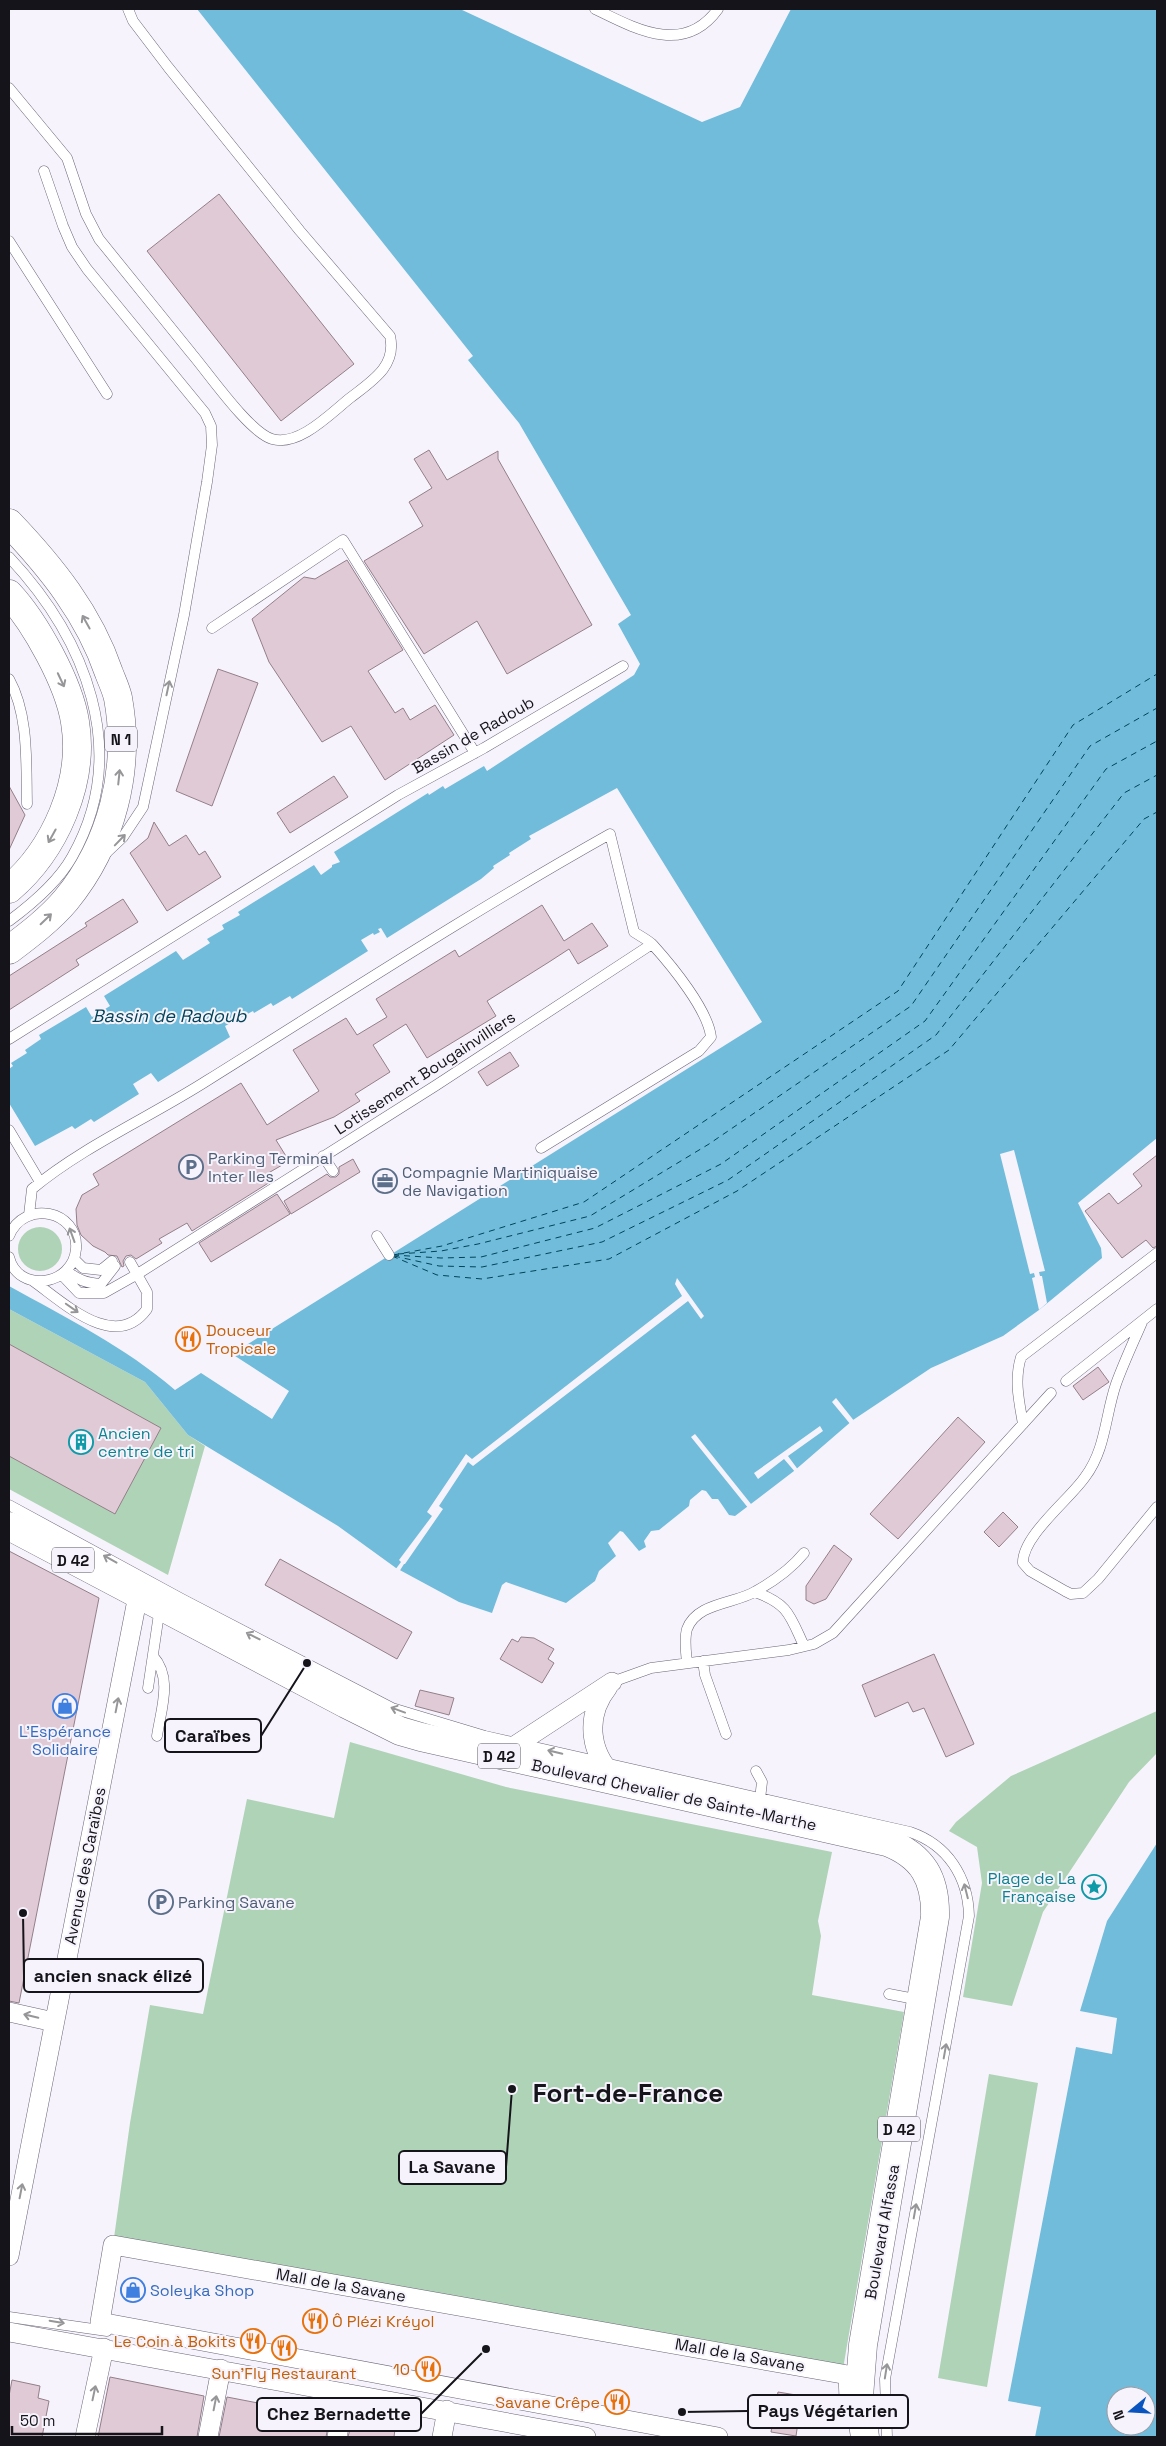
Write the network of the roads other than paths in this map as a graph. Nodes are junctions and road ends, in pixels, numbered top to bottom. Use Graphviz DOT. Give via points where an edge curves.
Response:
graph roads {
  1 [pos="128,9"];
  2 [pos="594,9"];
  3 [pos="718,9"];
  4 [pos="9,88"];
  5 [pos="44,171"];
  6 [pos="9,241"];
  7 [pos="107,394"];
  8 [pos="9,523"];
  9 [pos="9,556"];
  10 [pos="9,594"];
  11 [pos="212,628"];
  12 [pos="623,666"];
  13 [pos="9,679"];
  14 [pos="475,753"];
  15 [pos="27,804"];
  16 [pos="84,873"];
  17 [pos="9,889"];
  18 [pos="9,921"];
  19 [pos="652,944"];
  20 [pos="9,950"];
  21 [pos="9,1039"];
  22 [pos="9,1130"];
  23 [pos="541,1148"];
  24 [pos="323,1156"];
  25 [pos="333,1171"];
  26 [pos="40,1182"];
  27 [pos="29,1214"];
  28 [pos="9,1236"];
  29 [pos="377,1236"];
  30 [pos="1157,1253"];
  31 [pos="389,1255"];
  32 [pos="74,1259"];
  33 [pos="9,1260"];
  34 [pos="130,1262"];
  35 [pos="65,1273"];
  36 [pos="136,1275"];
  37 [pos="32,1280"];
  38 [pos="1157,1309"];
  39 [pos="1143,1320"];
  40 [pos="1066,1381"];
  41 [pos="1051,1393"];
  42 [pos="1023,1424"];
  43 [pos="9,1505"];
  44 [pos="1157,1506"];
  45 [pos="9,1526"];
  46 [pos="804,1553"];
  47 [pos="755,1592"];
  48 [pos="149,1600"];
  49 [pos="804,1646"];
  50 [pos="153,1656"];
  51 [pos="703,1661"];
  52 [pos="687,1663"];
  53 [pos="612,1682"];
  54 [pos="148,1688"];
  55 [pos="726,1734"];
  56 [pos="157,1736"];
  57 [pos="508,1750"];
  58 [pos="602,1764"];
  59 [pos="756,1771"];
  60 [pos="624,1784"];
  61 [pos="760,1799"];
  62 [pos="887,1842"];
  63 [pos="889,1994"];
  64 [pos="922,2000"];
  65 [pos="9,2012"];
  66 [pos="54,2022"];
  67 [pos="9,2256"];
  68 [pos="9,2317"];
  69 [pos="9,2332"];
  70 [pos="104,2348"];
  71 [pos="221,2369"];
  72 [pos="346,2393"];
  73 [pos="447,2410"];
  74 [pos="540,2433"];
  75 [pos="85,2437"];
  76 [pos="208,2437"];
  77 [pos="337,2437"];
  78 [pos="442,2437"];
  79 [pos="586,2437"];
  80 [pos="676,2437"];
  81 [pos="718,2437"];
  82 [pos="853,2437"];
  83 [pos="865,2437"];
  84 [pos="887,2437"];
  1 -- 4 [label="lane" via="168,67 300,231 390,336 393,350 383,370 306,433 273,439 260,432 235,406 99,239 86,214 67,158"];
  2 -- 3 [label="lane" via="645,32 675,35 710,21"];
  16 -- 5 [label="lane, one-way" via="123,837 143,807 184,615 207,482 211,426 205,413 72,247"];
  6 -- 7 [label="lane"];
  16 -- 8 [label="main road, N 1, one-way" via="102,843 117,799 122,748 118,697 101,650 75,602"];
  9 -- 18 [label="lane" via="49,604 81,661 99,734 95,801 72,857 50,886"];
  10 -- 17 [label="main road, one-way" via="36,631 70,698 76,746 72,782 62,816 42,853"];
  11 -- 14 [label="lane" via="344,540"];
  12 -- 14 [label="lane, Bassin de Radoub"];
  13 -- 15 [label="lane" via="24,731"];
  14 -- 21 [label="lane, Bassin de Radoub" via="390,800"];
  20 -- 16 [label="main road, N 1, one-way" via="65,900"];
  19 -- 23 [label="lane" via="704,1012 711,1037 699,1051"];
  19 -- 24 [label="lane, Lotissement Bougainvilliers"];
  19 -- 26 [label="lane" via="634,932 610,834 544,871"];
  22 -- 26 [label="lane"];
  24 -- 25 [label="lane"];
  24 -- 36 [label="lane, Lotissement Bougainvilliers"];
  26 -- 27 [label="lane" via="32,1190"];
  27 -- 28 [label="lane" via="20,1220"];
  32 -- 27 [label="lane, one-way" via="76,1248 69,1227 51,1214"];
  29 -- 31 [label="lane"];
  30 -- 42 [label="lane" via="1021,1357 1017,1388"];
  32 -- 35 [label="lane"];
  32 -- 35 [label="lane" via="83,1268 101,1270 113,1264 101,1284 86,1283"];
  33 -- 37 [label="lane" via="15,1270"];
  34 -- 36 [label="lane"];
  35 -- 36 [label="lane, Lotissement Bougainvilliers" via="79,1293 104,1293"];
  35 -- 37 [label="lane" via="42,1282"];
  37 -- 36 [label="lane, one-way" via="93,1323 115,1328 135,1321 147,1309 147,1292"];
  38 -- 39 [label="lane"];
  39 -- 40 [label="lane"];
  39 -- 44 [label="lane" via="1116,1383 1099,1453 1084,1478 1032,1539 1022,1558 1023,1563 1030,1571 1071,1594 1083,1593"];
  41 -- 42 [label="lane"];
  42 -- 49 [label="lane" via="833,1633"];
  57 -- 43 [label="lane, one-way" via="392,1708"];
  45 -- 48 [label="main road, D 42"];
  46 -- 47 [label="lane" via="794,1566"];
  47 -- 49 [label="lane" via="784,1606"];
  47 -- 52 [label="lane" via="706,1610 694,1619 688,1628 685,1644"];
  48 -- 50 [label="lane"];
  48 -- 57 [label="main road, Boulevard Chevalier de Sainte-Marthe / D 42" via="383,1724 421,1737"];
  66 -- 48 [label="street, Avenue des Caraïbes, one-way"];
  49 -- 51 [label="lane"];
  50 -- 54 [label="lane"];
  50 -- 56 [label="lane" via="162,1666 165,1678"];
  51 -- 52 [label="lane"];
  51 -- 55 [label="lane"];
  52 -- 53 [label="lane" via="652,1668"];
  53 -- 57 [label="street"];
  53 -- 58 [label="street" via="593,1715 593,1735"];
  58 -- 57 [label="lane, one-way"];
  57 -- 60 [label="main road, Boulevard Chevalier de Sainte-Marthe / D 42"];
  58 -- 60 [label="street"];
  58 -- 61 [label="lane"];
  59 -- 61 [label="lane" via="762,1782"];
  60 -- 62 [label="main road, Boulevard Chevalier de Sainte-Marthe / D 42"];
  84 -- 61 [label="lane, one-way" via="885,2379 969,1916 969,1901 954,1864 919,1835"];
  62 -- 64 [label="main road, Boulevard Alfassa / D 42" via="912,1855 932,1884 935,1917"];
  63 -- 64 [label="lane"];
  64 -- 83 [label="main road, Boulevard Alfassa / D 42" via="863,2345 859,2397"];
  66 -- 65 [label="street, one-way"];
  67 -- 66 [label="street, Avenue des Caraïbes, one-way"];
  68 -- 80 [label="lane, one-way" via="97,2329"];
  69 -- 70 [label="street"];
  70 -- 71 [label="street"];
  75 -- 70 [label="street, one-way"];
  71 -- 72 [label="street"];
  76 -- 71 [label="street, one-way"];
  72 -- 73 [label="street"];
  72 -- 77 [label="street"];
  73 -- 74 [label="street"];
  73 -- 78 [label="street"];
  74 -- 79 [label="street"];
  81 -- 82 [label="street, Mall de la Savane" via="100,2322 113,2245 848,2375"];
}
